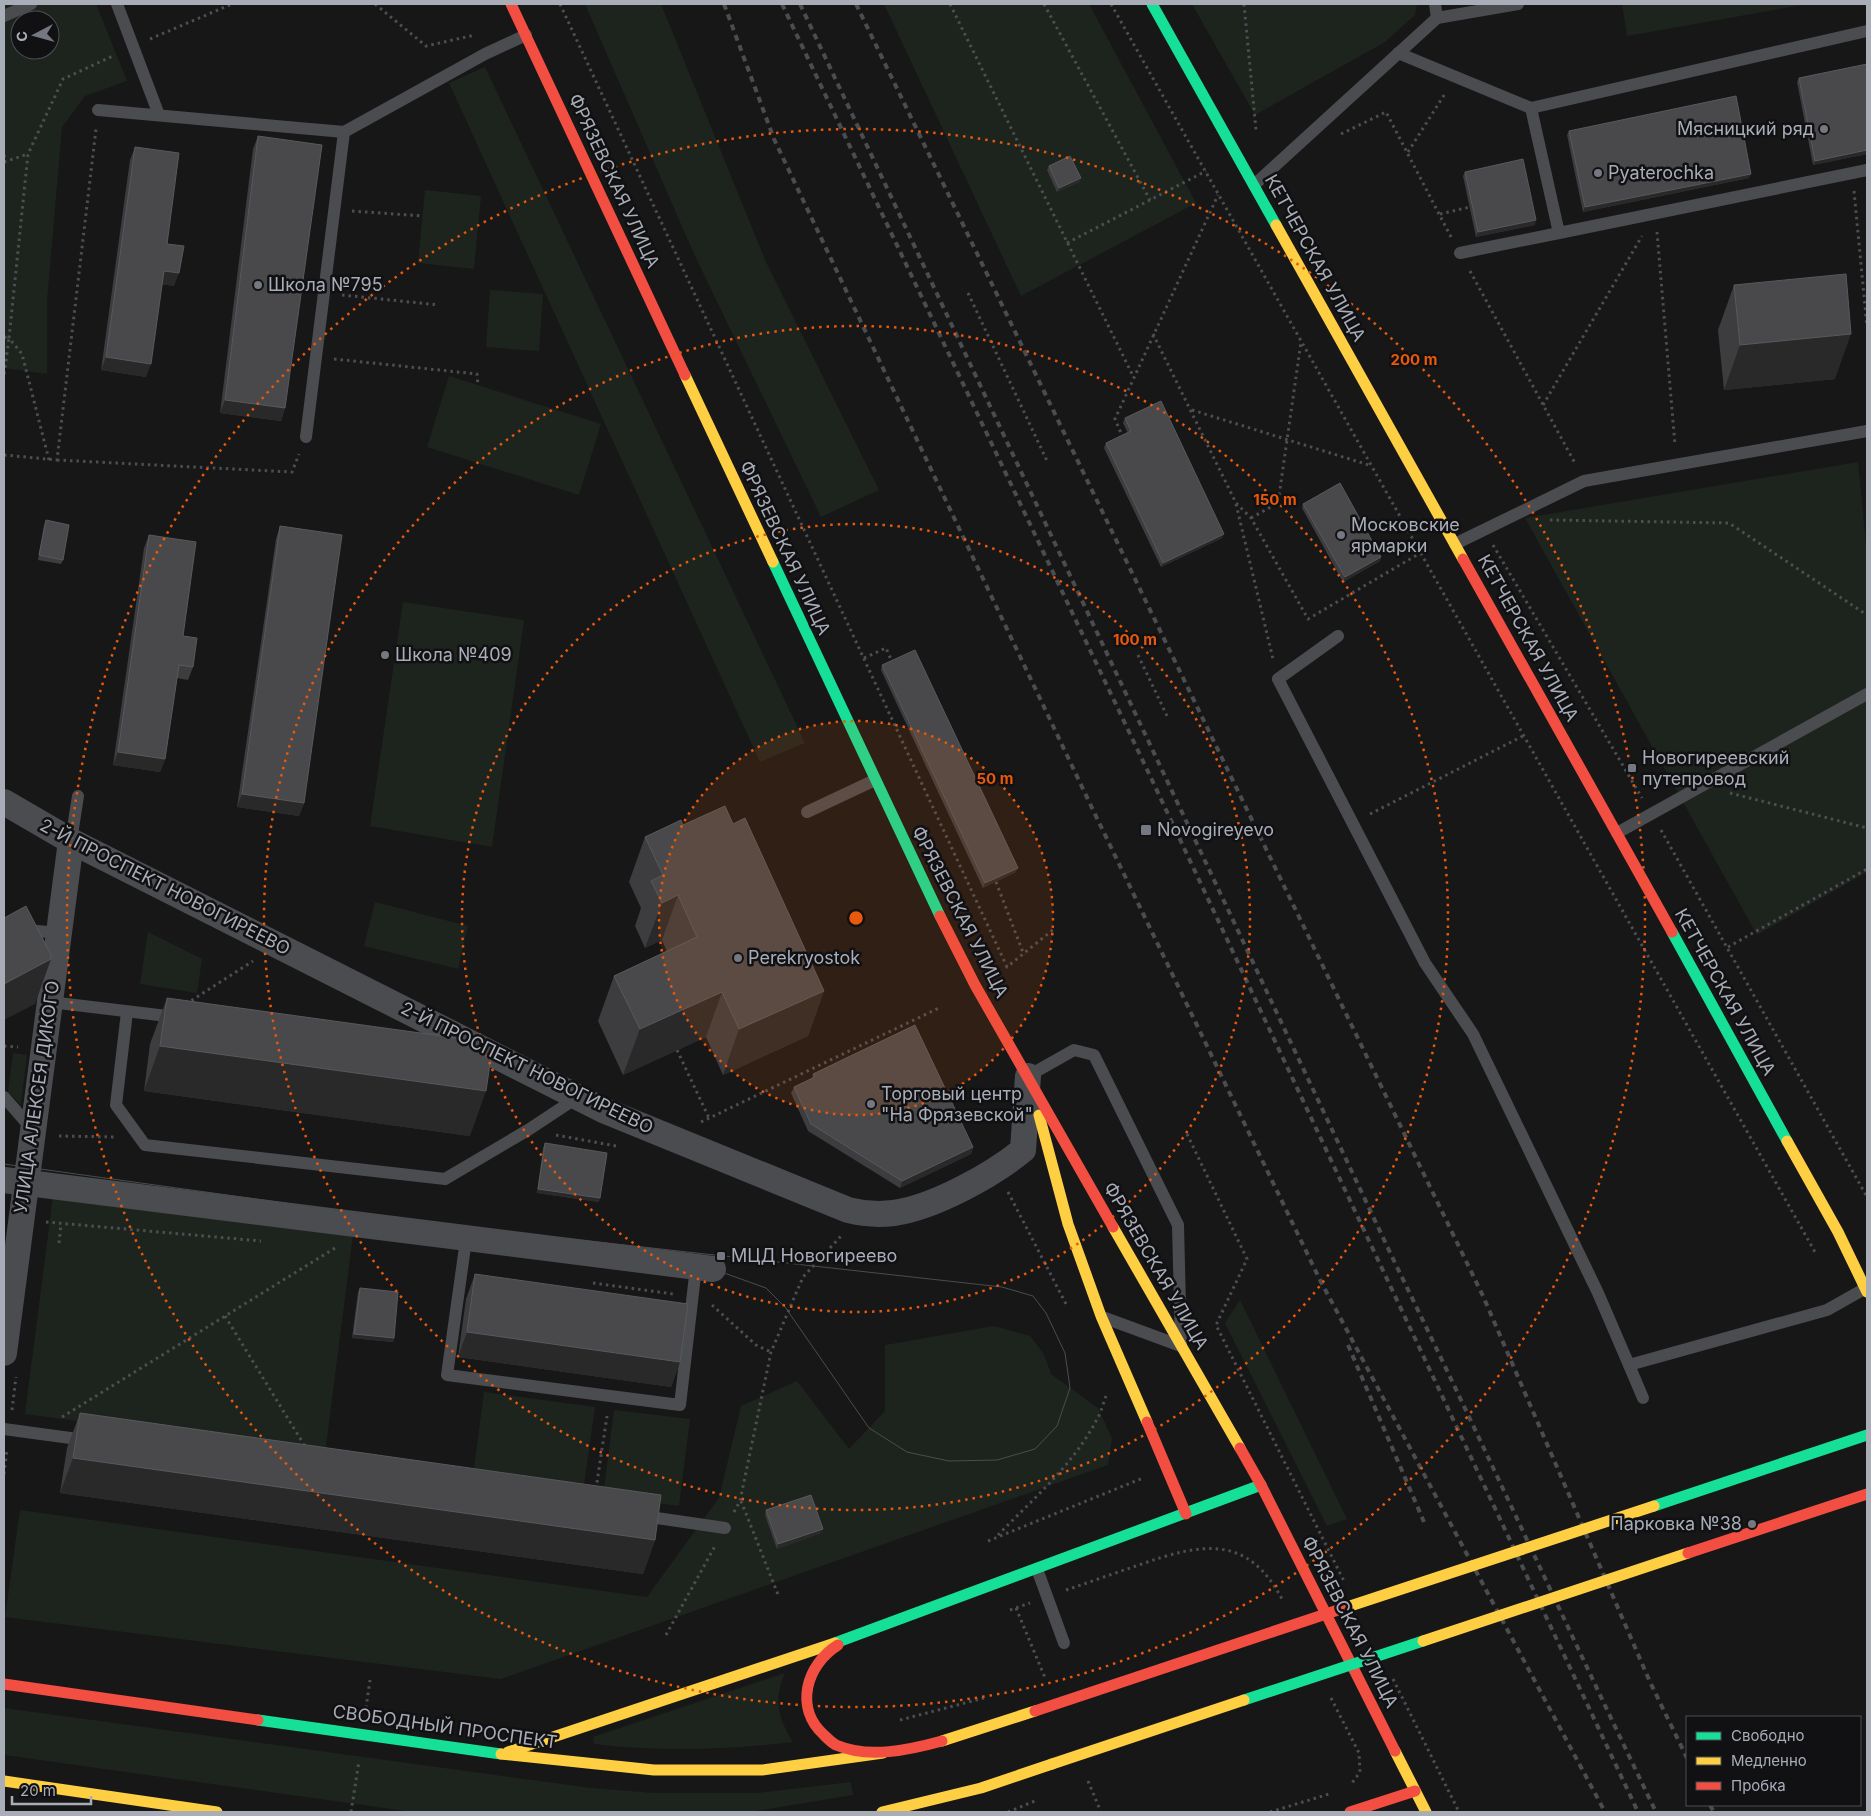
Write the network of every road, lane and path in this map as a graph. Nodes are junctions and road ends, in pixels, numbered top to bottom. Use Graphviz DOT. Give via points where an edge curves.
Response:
graph roads {
  1 [pos="31,4"];
  2 [pos="117,4"];
  3 [pos="232,4"];
  4 [pos="374,4"];
  5 [pos="511,4"];
  6 [pos="560,4"];
  7 [pos="950,4"];
  8 [pos="1044,4"];
  9 [pos="1111,4"];
  10 [pos="1152,4"];
  11 [pos="1244,4"];
  12 [pos="1435,4"];
  13 [pos="1518,4"];
  14 [pos="4,16"];
  15 [pos="1437,18"];
  16 [pos="1867,31"];
  17 [pos="482,34"];
  18 [pos="526,35"];
  19 [pos="133,46"];
  20 [pos="1398,53"];
  21 [pos="1531,108"];
  22 [pos="98,110"];
  23 [pos="1432,114"];
  24 [pos="158,115"];
  25 [pos="1256,131"];
  26 [pos="344,132"];
  27 [pos="1334,138"];
  28 [pos="1408,152"];
  29 [pos="28,154"];
  30 [pos="4,155"];
  31 [pos="5,162"];
  32 [pos="1867,170"];
  33 [pos="1206,171"];
  34 [pos="1852,173"];
  35 [pos="1254,185"];
  36 [pos="1218,194"];
  37 [pos="1150,200"];
  38 [pos="1470,207"];
  39 [pos="334,209"];
  40 [pos="1656,213"];
  41 [pos="1440,214"];
  42 [pos="423,216"];
  43 [pos="1559,233"];
  44 [pos="1067,243"];
  45 [pos="1460,253"];
  46 [pos="968,293"];
  47 [pos="324,294"];
  48 [pos="439,305"];
  49 [pos="1867,328"];
  50 [pos="1153,334"];
  51 [pos="4,337"];
  52 [pos="9,338"];
  53 [pos="1301,341"];
  54 [pos="316,357"];
  55 [pos="4,375"];
  56 [pos="1133,376"];
  57 [pos="478,386"];
  58 [pos="1543,405"];
  59 [pos="1192,410"];
  60 [pos="1867,431"];
  61 [pos="306,437"];
  62 [pos="1123,438"];
  63 [pos="1287,440"];
  64 [pos="4,455"];
  65 [pos="49,460"];
  66 [pos="57,460"];
  67 [pos="1048,463"];
  68 [pos="1677,464"];
  69 [pos="1373,466"];
  70 [pos="1584,481"];
  71 [pos="1236,503"];
  72 [pos="1251,518"];
  73 [pos="1541,520"];
  74 [pos="1491,542"];
  75 [pos="1455,544"];
  76 [pos="1422,552"];
  77 [pos="1867,615"];
  78 [pos="1338,636"];
  79 [pos="1138,655"];
  80 [pos="864,658"];
  81 [pos="893,664"];
  82 [pos="1278,679"];
  83 [pos="1867,694"];
  84 [pos="1168,718"];
  85 [pos="1523,736"];
  86 [pos="875,780"];
  87 [pos="1702,786"];
  88 [pos="78,796"];
  89 [pos="4,802"];
  90 [pos="807,812"];
  91 [pos="1652,814"];
  92 [pos="1354,822"];
  93 [pos="1867,828"];
  94 [pos="1617,833"];
  95 [pos="72,841"];
  96 [pos="1867,869"];
  97 [pos="996,882"];
  98 [pos="4,928"];
  99 [pos="1054,929"];
  100 [pos="59,933"];
  101 [pos="1728,947"];
  102 [pos="1024,955"];
  103 [pos="259,958"];
  104 [pos="50,1002"];
  105 [pos="938,1008"];
  106 [pos="127,1012"];
  107 [pos="167,1016"];
  108 [pos="677,1050"];
  109 [pos="1028,1076"];
  110 [pos="4,1097"];
  111 [pos="579,1097"];
  112 [pos="709,1118"];
  113 [pos="695,1125"];
  114 [pos="528,1130"];
  115 [pos="44,1132"];
  116 [pos="1187,1134"];
  117 [pos="139,1137"];
  118 [pos="625,1148"];
  119 [pos="14,1181"];
  120 [pos="1008,1191"];
  121 [pos="1867,1197"];
  122 [pos="862,1213"];
  123 [pos="466,1240"];
  124 [pos="267,1242"];
  125 [pos="59,1243"];
  126 [pos="326,1247"];
  127 [pos="335,1248"];
  128 [pos="345,1249"];
  129 [pos="1815,1252"];
  130 [pos="704,1268"];
  131 [pos="587,1282"];
  132 [pos="1867,1289"];
  133 [pos="692,1297"];
  134 [pos="1070,1312"];
  135 [pos="225,1316"];
  136 [pos="1101,1316"];
  137 [pos="4,1346"];
  138 [pos="1181,1346"];
  139 [pos="771,1352"];
  140 [pos="1628,1365"];
  141 [pos="1109,1390"];
  142 [pos="610,1396"];
  143 [pos="1643,1398"];
  144 [pos="4,1429"];
  145 [pos="35,1433"];
  146 [pos="1867,1436"];
  147 [pos="94,1441"];
  148 [pos="310,1456"];
  149 [pos="1145,1477"];
  150 [pos="1261,1485"];
  151 [pos="595,1490"];
  152 [pos="1867,1494"];
  153 [pos="740,1501"];
  154 [pos="627,1514"];
  155 [pos="1186,1514"];
  156 [pos="725,1528"];
  157 [pos="996,1538"];
  158 [pos="988,1541"];
  159 [pos="1037,1569"];
  160 [pos="1344,1582"];
  161 [pos="779,1597"];
  162 [pos="1016,1608"];
  163 [pos="1007,1611"];
  164 [pos="666,1635"];
  165 [pos="858,1635"];
  166 [pos="1064,1643"];
  167 [pos="1389,1671"];
  168 [pos="4,1684"];
  169 [pos="990,1696"];
  170 [pos="894,1721"];
  171 [pos="883,1753"];
  172 [pos="502,1754"];
  173 [pos="4,1781"];
  174 [pos="981,1788"];
  175 [pos="1416,1791"];
  176 [pos="217,1812"];
  177 [pos="882,1812"];
  178 [pos="927,1812"];
  179 [pos="1350,1812"];
  180 [pos="1426,1812"];
  181 [pos="1460,1812"];
  1 -- 14 [label="lane"];
  2 -- 19 [label="lane"];
  3 -- 19 [label="path"];
  4 -- 17 [label="path" via="426,46"];
  5 -- 18 [label="main road, ФРЯЗЕВСКАЯ УЛИЦА"];
  6 -- 80 [label="path"];
  7 -- 44 [label="path"];
  8 -- 37 [label="path"];
  9 -- 33 [label="path"];
  10 -- 35 [label="main road, КЕТЧЕРСКАЯ УЛИЦА"];
  11 -- 25 [label="path"];
  12 -- 15 [label="lane"];
  13 -- 15 [label="lane"];
  15 -- 20 [label="lane"];
  16 -- 21 [label="lane"];
  18 -- 26 [label="lane" via="485,54"];
  18 -- 86 [label="main road, ФРЯЗЕВСКАЯ УЛИЦА"];
  19 -- 24 [label="lane"];
  19 -- 29 [label="path" via="63,80"];
  20 -- 21 [label="lane"];
  20 -- 35 [label="lane"];
  21 -- 43 [label="lane"];
  22 -- 24 [label="lane"];
  22 -- 66 [label="path"];
  23 -- 28 [label="path"];
  24 -- 26 [label="lane"];
  26 -- 39 [label="lane"];
  27 -- 28 [label="path" via="1386,112"];
  28 -- 41 [label="path"];
  29 -- 31 [label="path"];
  29 -- 52 [label="path"];
  30 -- 31 [label="path"];
  32 -- 34 [label="lane"];
  33 -- 36 [label="path"];
  33 -- 37 [label="path"];
  34 -- 40 [label="lane"];
  34 -- 49 [label="path"];
  35 -- 75 [label="main road, КЕТЧЕРСКАЯ УЛИЦА"];
  36 -- 50 [label="path"];
  36 -- 53 [label="path"];
  37 -- 44 [label="path"];
  38 -- 41 [label="path"];
  39 -- 42 [label="path"];
  39 -- 47 [label="lane"];
  40 -- 43 [label="lane"];
  40 -- 58 [label="path"];
  40 -- 68 [label="path"];
  41 -- 45 [label="path"];
  43 -- 45 [label="lane"];
  44 -- 56 [label="path"];
  45 -- 58 [label="path"];
  46 -- 67 [label="path"];
  47 -- 48 [label="path"];
  47 -- 54 [label="lane"];
  50 -- 56 [label="path"];
  50 -- 59 [label="path"];
  51 -- 52 [label="path"];
  52 -- 55 [label="path"];
  52 -- 65 [label="path" via="22,354"];
  53 -- 63 [label="path"];
  53 -- 69 [label="path"];
  54 -- 57 [label="path" via="477,374"];
  54 -- 61 [label="lane"];
  56 -- 62 [label="path" via="1114,419"];
  58 -- 70 [label="path"];
  59 -- 63 [label="path"];
  59 -- 71 [label="path"];
  60 -- 68 [label="lane"];
  61 -- 66 [label="path" via="292,472"];
  63 -- 69 [label="path"];
  63 -- 72 [label="path" via="1278,503"];
  64 -- 65 [label="path"];
  65 -- 66 [label="path"];
  68 -- 70 [label="lane"];
  69 -- 76 [label="path"];
  70 -- 75 [label="lane"];
  71 -- 72 [label="path"];
  71 -- 82 [label="path"];
  72 -- 76 [label="path" via="1308,619"];
  73 -- 77 [label="path" via="1729,523"];
  74 -- 91 [label="path"];
  75 -- 94 [label="main road, КЕТЧЕРСКАЯ УЛИЦА"];
  76 -- 85 [label="path"];
  78 -- 82 [label="lane"];
  79 -- 84 [label="path"];
  80 -- 81 [label="path" via="886,648"];
  80 -- 102 [label="path" via="1007,966"];
  82 -- 92 [label="lane"];
  83 -- 87 [label="lane"];
  85 -- 92 [label="path"];
  85 -- 129 [label="path"];
  86 -- 90 [label="lane"];
  86 -- 109 [label="main road, ФРЯЗЕВСКАЯ УЛИЦА" via="962,960"];
  87 -- 91 [label="lane"];
  87 -- 93 [label="path"];
  88 -- 95 [label="lane"];
  89 -- 95 [label="street, 2-Й ПРОСПЕКТ НОВОГИРЕЕВО"];
  91 -- 94 [label="lane"];
  91 -- 101 [label="path"];
  92 -- 140 [label="lane" via="1425,963 1473,1034 1586,1268"];
  94 -- 132 [label="main road, КЕТЧЕРСКАЯ УЛИЦА"];
  95 -- 100 [label="street, УЛИЦА АЛЕКСЕЯ ДИКОГО"];
  95 -- 111 [label="street, 2-Й ПРОСПЕКТ НОВОГИРЕЕВО"];
  96 -- 101 [label="path"];
  97 -- 102 [label="path"];
  98 -- 100 [label="lane"];
  99 -- 102 [label="path"];
  100 -- 104 [label="street, УЛИЦА АЛЕКСЕЯ ДИКОГО"];
  101 -- 121 [label="path"];
  103 -- 107 [label="path"];
  104 -- 106 [label="lane"];
  104 -- 115 [label="street, УЛИЦА АЛЕКСЕЯ ДИКОГО"];
  105 -- 112 [label="path"];
  106 -- 107 [label="lane"];
  106 -- 117 [label="lane" via="116,1105"];
  108 -- 112 [label="path"];
  109 -- 122 [label="street, 2-Й ПРОСПЕКТ НОВОГИРЕЕВО" via="1023,1150 998,1170 928,1204 894,1213"];
  109 -- 136 [label="main road" via="1068,1224"];
  109 -- 138 [label="main road, ФРЯЗЕВСКАЯ УЛИЦА"];
  109 -- 138 [label="lane" via="1074,1050 1094,1055 1178,1225"];
  110 -- 115 [label="lane"];
  111 -- 114 [label="lane"];
  111 -- 122 [label="street, 2-Й ПРОСПЕКТ НОВОГИРЕЕВО" via="670,1138"];
  112 -- 113 [label="path"];
  114 -- 117 [label="lane" via="445,1179 144,1145"];
  114 -- 118 [label="path"];
  115 -- 117 [label="path"];
  115 -- 119 [label="street, УЛИЦА АЛЕКСЕЯ ДИКОГО"];
  116 -- 160 [label="path" via="1247,1259 1216,1325"];
  119 -- 123 [label="street"];
  119 -- 137 [label="street, УЛИЦА АЛЕКСЕЯ ДИКОГО"];
  120 -- 134 [label="path"];
  122 -- 139 [label="path" via="803,1277"];
  123 -- 130 [label="street"];
  123 -- 142 [label="lane" via="447,1375"];
  124 -- 125 [label="path" via="61,1224"];
  126 -- 127 [label="path"];
  127 -- 128 [label="path"];
  127 -- 135 [label="path"];
  130 -- 133 [label="lane"];
  131 -- 133 [label="path"];
  132 -- 140 [label="lane" via="1827,1310"];
  133 -- 139 [label="path" via="704,1298 756,1345"];
  133 -- 142 [label="lane" via="680,1405"];
  135 -- 145 [label="path"];
  135 -- 148 [label="path"];
  136 -- 138 [label="lane"];
  136 -- 155 [label="main road"];
  138 -- 150 [label="main road, ФРЯЗЕВСКАЯ УЛИЦА"];
  139 -- 153 [label="path"];
  140 -- 143 [label="lane"];
  141 -- 157 [label="path" via="1097,1420 1078,1448"];
  142 -- 151 [label="path"];
  144 -- 145 [label="lane"];
  145 -- 147 [label="lane"];
  146 -- 171 [label="main road, bridge" via="966,1734"];
  149 -- 157 [label="path"];
  150 -- 155 [label="main road"];
  150 -- 175 [label="main road, ФРЯЗЕВСКАЯ УЛИЦА"];
  152 -- 174 [label="main road, bridge"];
  153 -- 156 [label="path"];
  153 -- 161 [label="path"];
  154 -- 156 [label="lane"];
  155 -- 159 [label="main road"];
  156 -- 164 [label="path"];
  157 -- 158 [label="path"];
  159 -- 165 [label="main road"];
  159 -- 166 [label="lane"];
  162 -- 163 [label="path"];
  165 -- 171 [label="main road" via="819,1660 808,1677 805,1698 809,1718 836,1746 856,1752"];
  165 -- 172 [label="main road"];
  167 -- 181 [label="path"];
  168 -- 172 [label="main road, СВОБОДНЫЙ ПРОСПЕКТ"];
  169 -- 170 [label="path"];
  171 -- 172 [label="main road, СВОБОДНЫЙ ПРОСПЕКТ" via="771,1769 711,1771 654,1770"];
  173 -- 176 [label="main road"];
  174 -- 177 [label="main road"];
  174 -- 178 [label="main road"];
  175 -- 179 [label="main road"];
  175 -- 180 [label="main road, ФРЯЗЕВСКАЯ УЛИЦА"];
}
